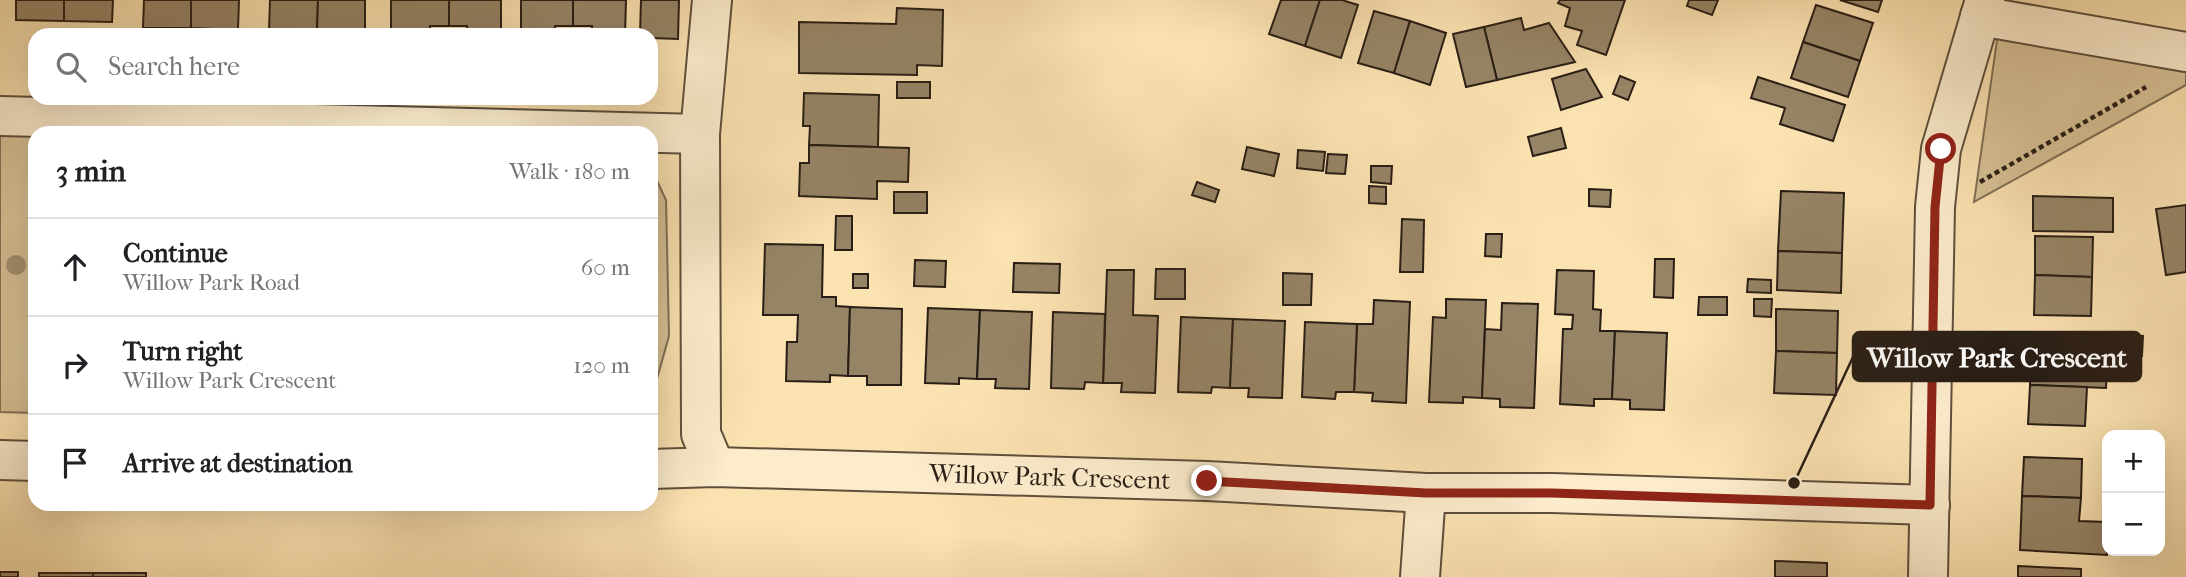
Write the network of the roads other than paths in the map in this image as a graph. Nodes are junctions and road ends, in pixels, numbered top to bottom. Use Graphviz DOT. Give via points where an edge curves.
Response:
graph roads {
  1 [pos="712,0"];
  2 [pos="1982,8"];
  3 [pos="2186,52"];
  4 [pos="0,116"];
  5 [pos="389,126"];
  6 [pos="658,133"];
  7 [pos="700,134"];
  8 [pos="0,460"];
  9 [pos="28,461"];
  10 [pos="715,467"];
  11 [pos="658,469"];
  12 [pos="1426,493"];
  13 [pos="1930,505"];
  14 [pos="1420,577"];
  15 [pos="1928,577"];
  1 -- 7 [label="street"];
  2 -- 3 [label="street"];
  2 -- 13 [label="street" via="1941,149 1935,207"];
  4 -- 5 [label="street"];
  6 -- 7 [label="street"];
  7 -- 10 [label="street" via="701,434"];
  8 -- 9 [label="street"];
  10 -- 11 [label="street, Willow Park Crescent"];
  10 -- 12 [label="street, Willow Park Crescent" via="1207,481"];
  12 -- 13 [label="street, Willow Park Crescent"];
  12 -- 14 [label="street"];
  13 -- 15 [label="street"];
}
